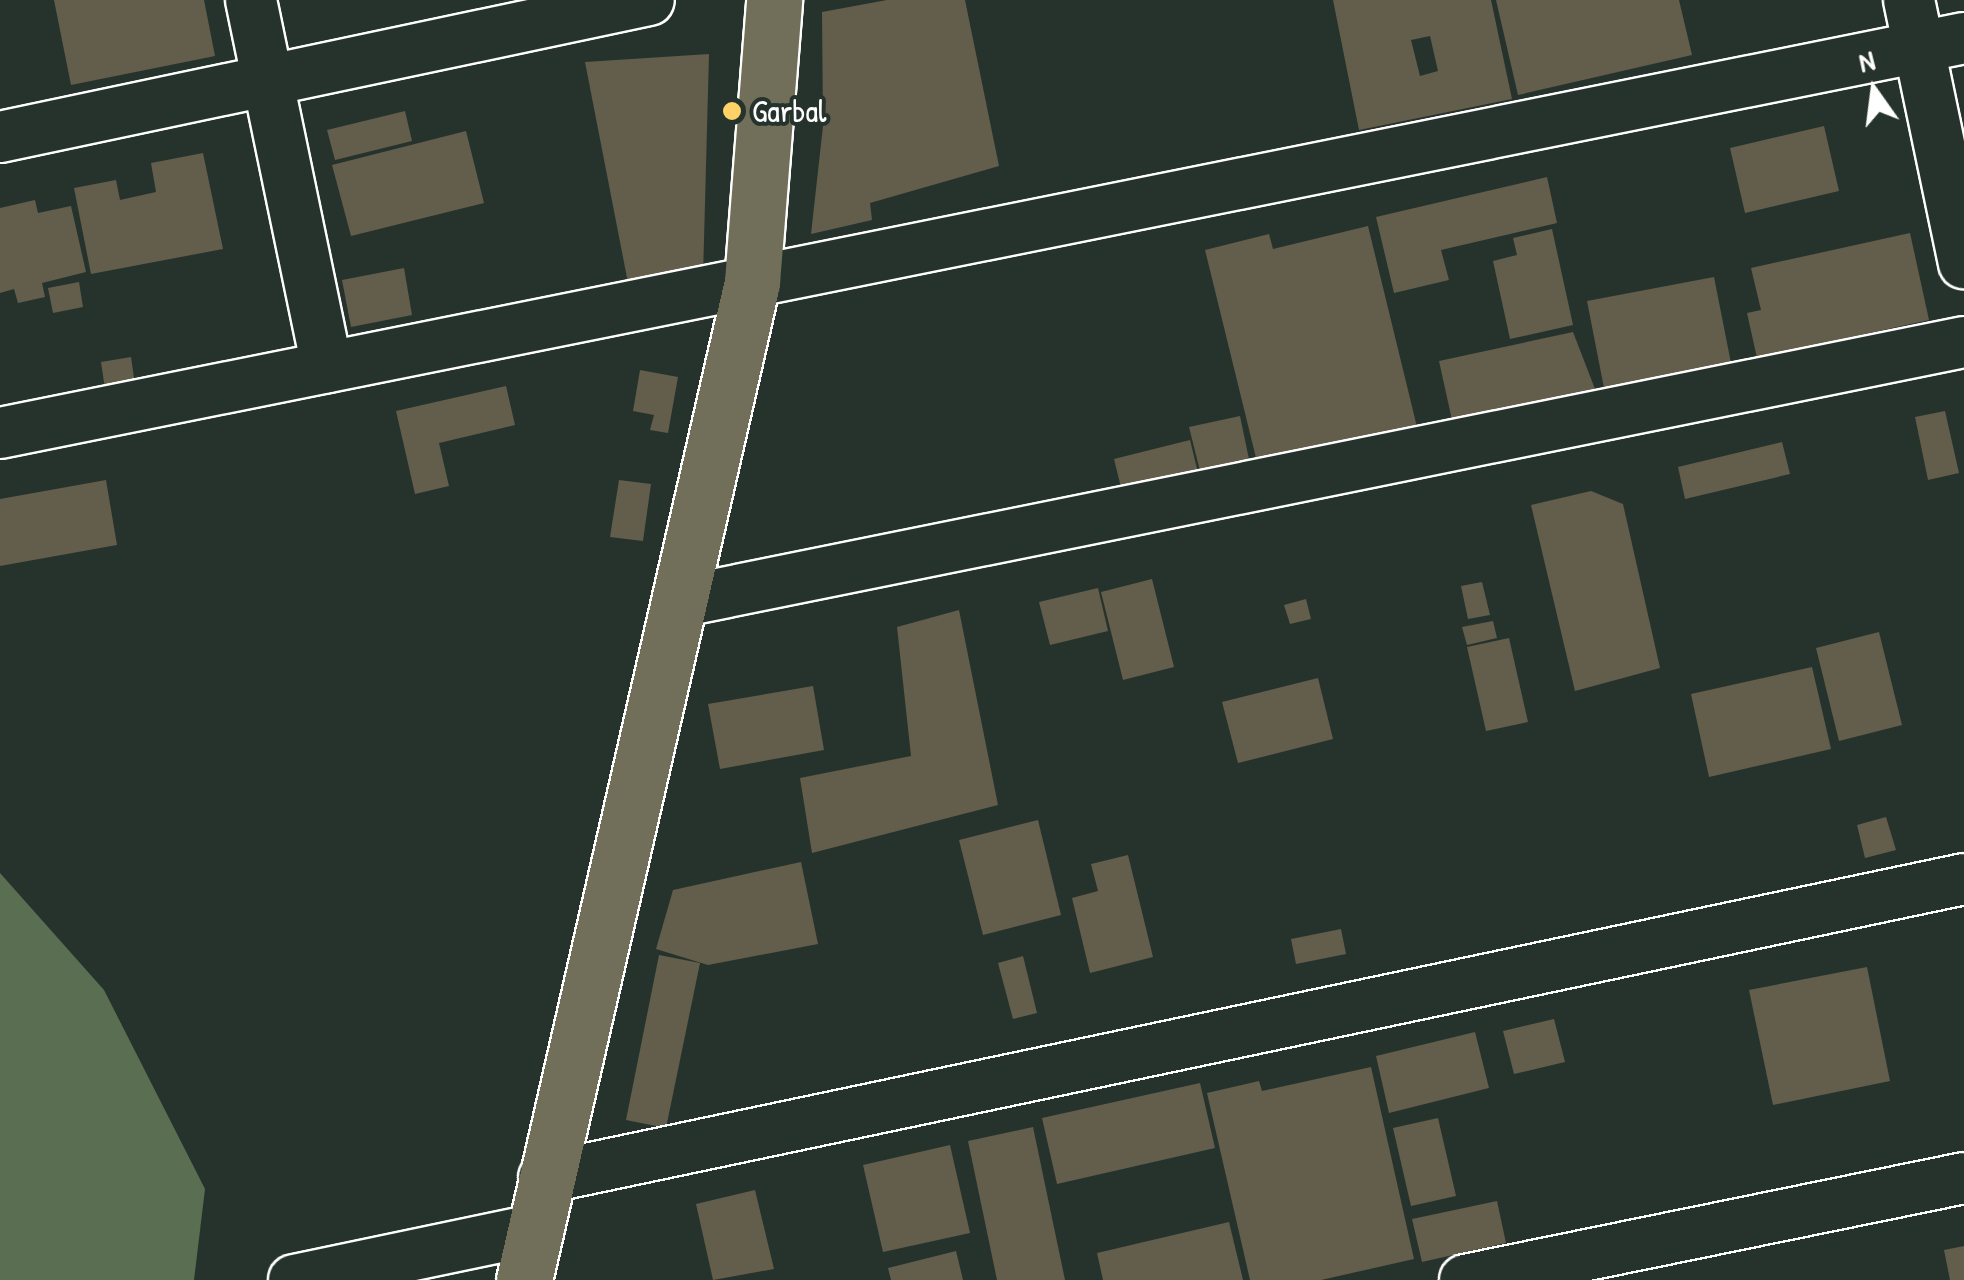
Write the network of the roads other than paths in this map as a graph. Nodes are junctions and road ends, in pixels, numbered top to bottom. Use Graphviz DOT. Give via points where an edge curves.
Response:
graph roads {
  1 [pos="251,0"];
  2 [pos="649,0"];
  3 [pos="774,0"];
  4 [pos="1931,28"];
  5 [pos="268,81"];
  6 [pos="0,137"];
  7 [pos="1964,263"];
  8 [pos="752,282"];
  9 [pos="1964,342"];
  10 [pos="327,367"];
  11 [pos="0,433"];
  12 [pos="678,602"];
  13 [pos="1964,878"];
  14 [pos="1964,1178"];
  15 [pos="534,1229"];
  16 [pos="294,1280"];
  17 [pos="1465,1280"];
  1 -- 5 [label="street"];
  2 -- 5 [label="street"];
  3 -- 8 [label="main road"];
  4 -- 7 [label="street"];
  4 -- 8 [label="street"];
  5 -- 6 [label="street"];
  5 -- 10 [label="street"];
  8 -- 10 [label="street"];
  8 -- 12 [label="main road"];
  9 -- 12 [label="street"];
  10 -- 11 [label="street"];
  12 -- 15 [label="main road"];
  13 -- 15 [label="street"];
  14 -- 17 [label="street"];
  15 -- 16 [label="street"];
}
